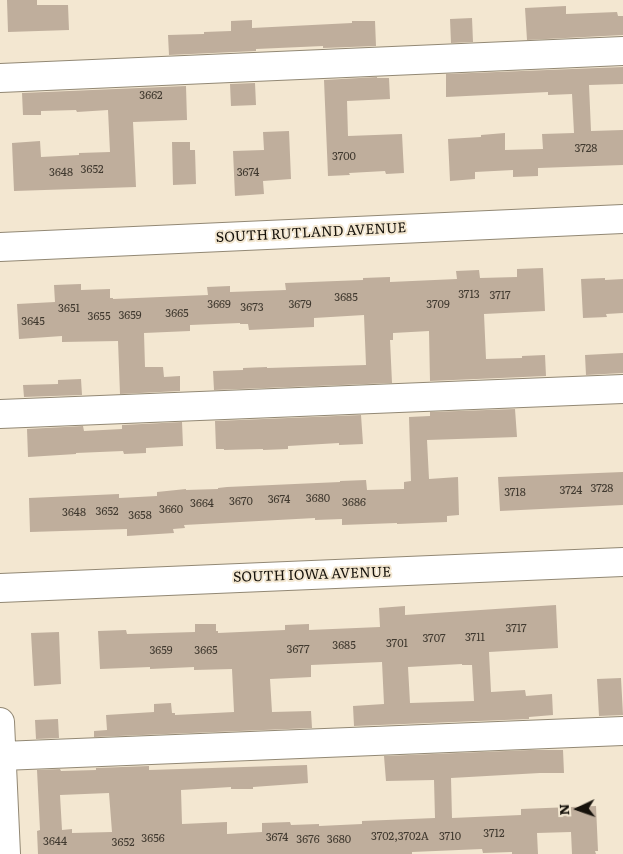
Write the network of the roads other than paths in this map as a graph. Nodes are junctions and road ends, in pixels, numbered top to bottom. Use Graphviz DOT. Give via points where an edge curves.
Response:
graph roads {
  1 [pos="623,51"];
  2 [pos="0,78"];
  3 [pos="623,219"];
  4 [pos="0,247"];
  5 [pos="623,389"];
  6 [pos="0,414"];
  7 [pos="623,562"];
  8 [pos="0,588"];
  9 [pos="0,722"];
  10 [pos="623,730"];
  11 [pos="2,756"];
  12 [pos="6,854"];
  1 -- 2 [label="street"];
  3 -- 4 [label="street, SOUTH RUTLAND AVENUE"];
  5 -- 6 [label="street"];
  7 -- 8 [label="street, SOUTH IOWA AVENUE"];
  9 -- 11 [label="street"];
  10 -- 11 [label="street"];
  11 -- 12 [label="street"];
}
